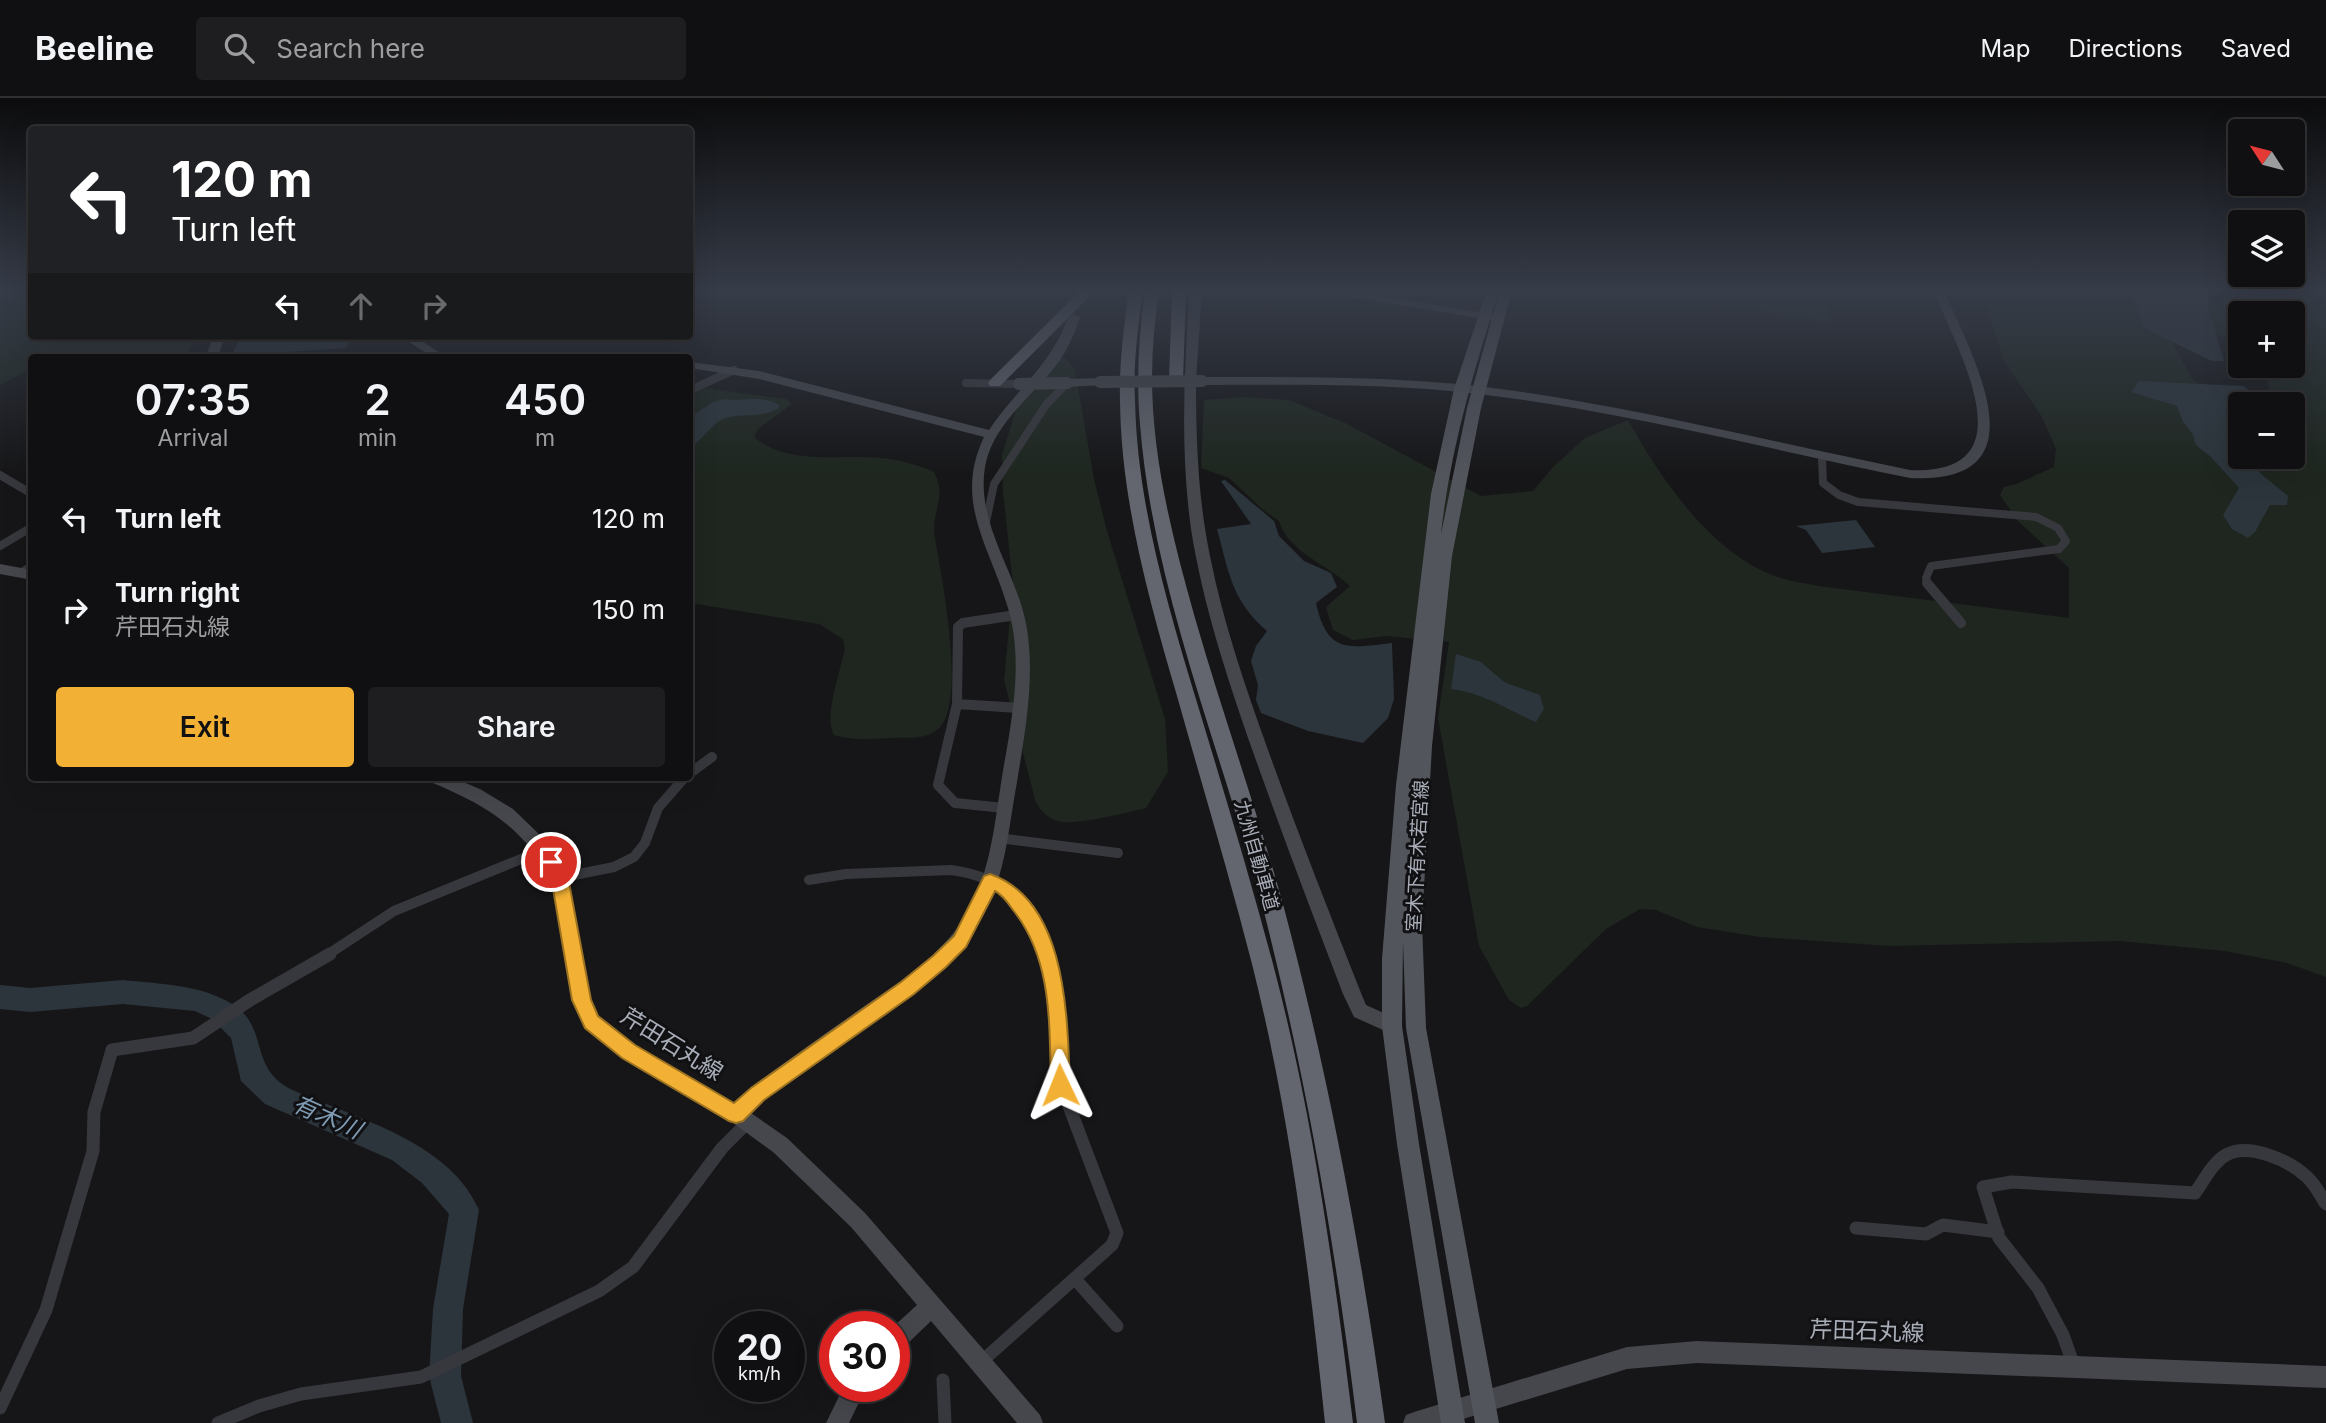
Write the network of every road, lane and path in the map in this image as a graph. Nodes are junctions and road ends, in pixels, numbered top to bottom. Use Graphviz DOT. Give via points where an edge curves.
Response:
graph roads {
  1 [pos="1027,352"];
  2 [pos="1057,352"];
  3 [pos="1128,352"];
  4 [pos="1145,352"];
  5 [pos="1177,352"];
  6 [pos="1192,352"];
  7 [pos="1481,352"];
  8 [pos="1961,352"];
  9 [pos="693,365"];
  10 [pos="734,370"];
  11 [pos="1176,377"];
  12 [pos="966,383"];
  13 [pos="995,383"];
  14 [pos="1019,383"];
  15 [pos="1067,383"];
  16 [pos="693,389"];
  17 [pos="1470,390"];
  18 [pos="989,434"];
  19 [pos="1822,457"];
  20 [pos="0,475"];
  21 [pos="28,492"];
  22 [pos="28,529"];
  23 [pos="985,529"];
  24 [pos="0,546"];
  25 [pos="0,569"];
  26 [pos="28,571"];
  27 [pos="1016,615"];
  28 [pos="1961,623"];
  29 [pos="957,704"];
  30 [pos="1020,708"];
  31 [pos="712,757"];
  32 [pos="693,771"];
  33 [pos="444,781"];
  34 [pos="681,781"];
  35 [pos="1004,808"];
  36 [pos="998,838"];
  37 [pos="543,850"];
  38 [pos="1118,853"];
  39 [pos="559,877"];
  40 [pos="809,880"];
  41 [pos="990,881"];
  42 [pos="1392,1026"];
  43 [pos="742,1118"];
  44 [pos="2326,1204"];
  45 [pos="1856,1228"];
  46 [pos="1998,1232"];
  47 [pos="1074,1279"];
  48 [pos="932,1305"];
  49 [pos="910,1326"];
  50 [pos="1117,1326"];
  51 [pos="981,1362"];
  52 [pos="2074,1366"];
  53 [pos="2326,1377"];
  54 [pos="943,1380"];
  55 [pos="848,1402"];
  56 [pos="0,1408"];
  57 [pos="1485,1413"];
  58 [pos="1452,1417"];
  59 [pos="218,1423"];
  60 [pos="837,1423"];
  61 [pos="945,1423"];
  62 [pos="1032,1423"];
  63 [pos="1339,1423"];
  64 [pos="1371,1423"];
  65 [pos="1415,1423"];
  1 -- 13 [label="highway"];
  2 -- 18 [label="street"];
  3 -- 63 [label="highway, 九州自動車道" via="1129,438 1142,526 1271,998 1301,1140"];
  4 -- 64 [label="highway, 九州自動車道" via="1146,425 1153,477 1175,578 1296,995 1326,1128"];
  5 -- 11 [label="highway"];
  6 -- 42 [label="street" via="1191,469 1198,529 1221,638 1352,994 1360,1011"];
  7 -- 17 [label="main road, 室木下有木若宮線"];
  8 -- 19 [label="street" via="1984,412 1982,439 1969,463 1946,474 1922,476"];
  9 -- 10 [label="street"];
  10 -- 16 [label="street"];
  10 -- 18 [label="street"];
  11 -- 15 [label="street, bridge"];
  11 -- 17 [label="street, bridge" via="1202,381 1345,380"];
  12 -- 13 [label="street"];
  13 -- 14 [label="street"];
  14 -- 15 [label="street, bridge"];
  15 -- 23 [label="street" via="1046,405 994,484"];
  17 -- 19 [label="street" via="1591,408"];
  17 -- 42 [label="main road, 室木下有木若宮線" via="1438,494 1426,580 1402,822"];
  17 -- 57 [label="main road, 室木下有木若宮線" via="1427,701 1412,972 1424,1079"];
  18 -- 23 [label="street" via="977,487"];
  19 -- 28 [label="street" via="1823,484 1843,498 2036,517 2064,534 2066,541 2059,549 1931,566 1928,586"];
  20 -- 21 [label="street"];
  22 -- 24 [label="street"];
  23 -- 27 [label="street"];
  25 -- 26 [label="street"];
  27 -- 29 [label="street" via="958,627"];
  27 -- 30 [label="street" via="1024,666"];
  29 -- 30 [label="street"];
  29 -- 35 [label="street" via="938,785 956,803"];
  30 -- 35 [label="street"];
  31 -- 32 [label="street"];
  33 -- 37 [label="street, 芹田石丸線" via="492,801 521,822"];
  34 -- 39 [label="street" via="661,802 643,849 635,857"];
  35 -- 36 [label="street"];
  36 -- 38 [label="street"];
  36 -- 41 [label="street"];
  37 -- 39 [label="street, 芹田石丸線"];
  37 -- 56 [label="street" via="394,911 193,1038 111,1049 94,1112 93,1151 46,1310"];
  39 -- 43 [label="street, 芹田石丸線" via="582,1000 591,1022 628,1051"];
  40 -- 41 [label="street" via="932,870 965,872"];
  41 -- 43 [label="street" via="960,941 939,962 757,1094"];
  41 -- 47 [label="street" via="1005,887 1029,917 1048,955 1057,999 1060,1085 1117,1233 1112,1245"];
  42 -- 58 [label="main road, 室木下有木若宮線"];
  43 -- 48 [label="street, 芹田石丸線" via="817,1179"];
  43 -- 59 [label="street" via="633,1267 599,1291 421,1377 300,1394"];
  44 -- 46 [label="street" via="2307,1177 2290,1166 2240,1150 2225,1155 2195,1194 2012,1182 1987,1185 1983,1187"];
  45 -- 46 [label="street" via="1926,1234 1943,1225"];
  46 -- 52 [label="street" via="2038,1288"];
  47 -- 50 [label="street"];
  47 -- 51 [label="street"];
  48 -- 49 [label="street"];
  48 -- 51 [label="street, 芹田石丸線"];
  51 -- 62 [label="street, 芹田石丸線"];
  52 -- 53 [label="street, 芹田石丸線"];
  52 -- 57 [label="street, 芹田石丸線" via="1658,1354 1601,1366"];
  54 -- 61 [label="street"];
  55 -- 60 [label="street"];
  57 -- 58 [label="street, 芹田石丸線"];
  58 -- 65 [label="street, 芹田石丸線"];
}
